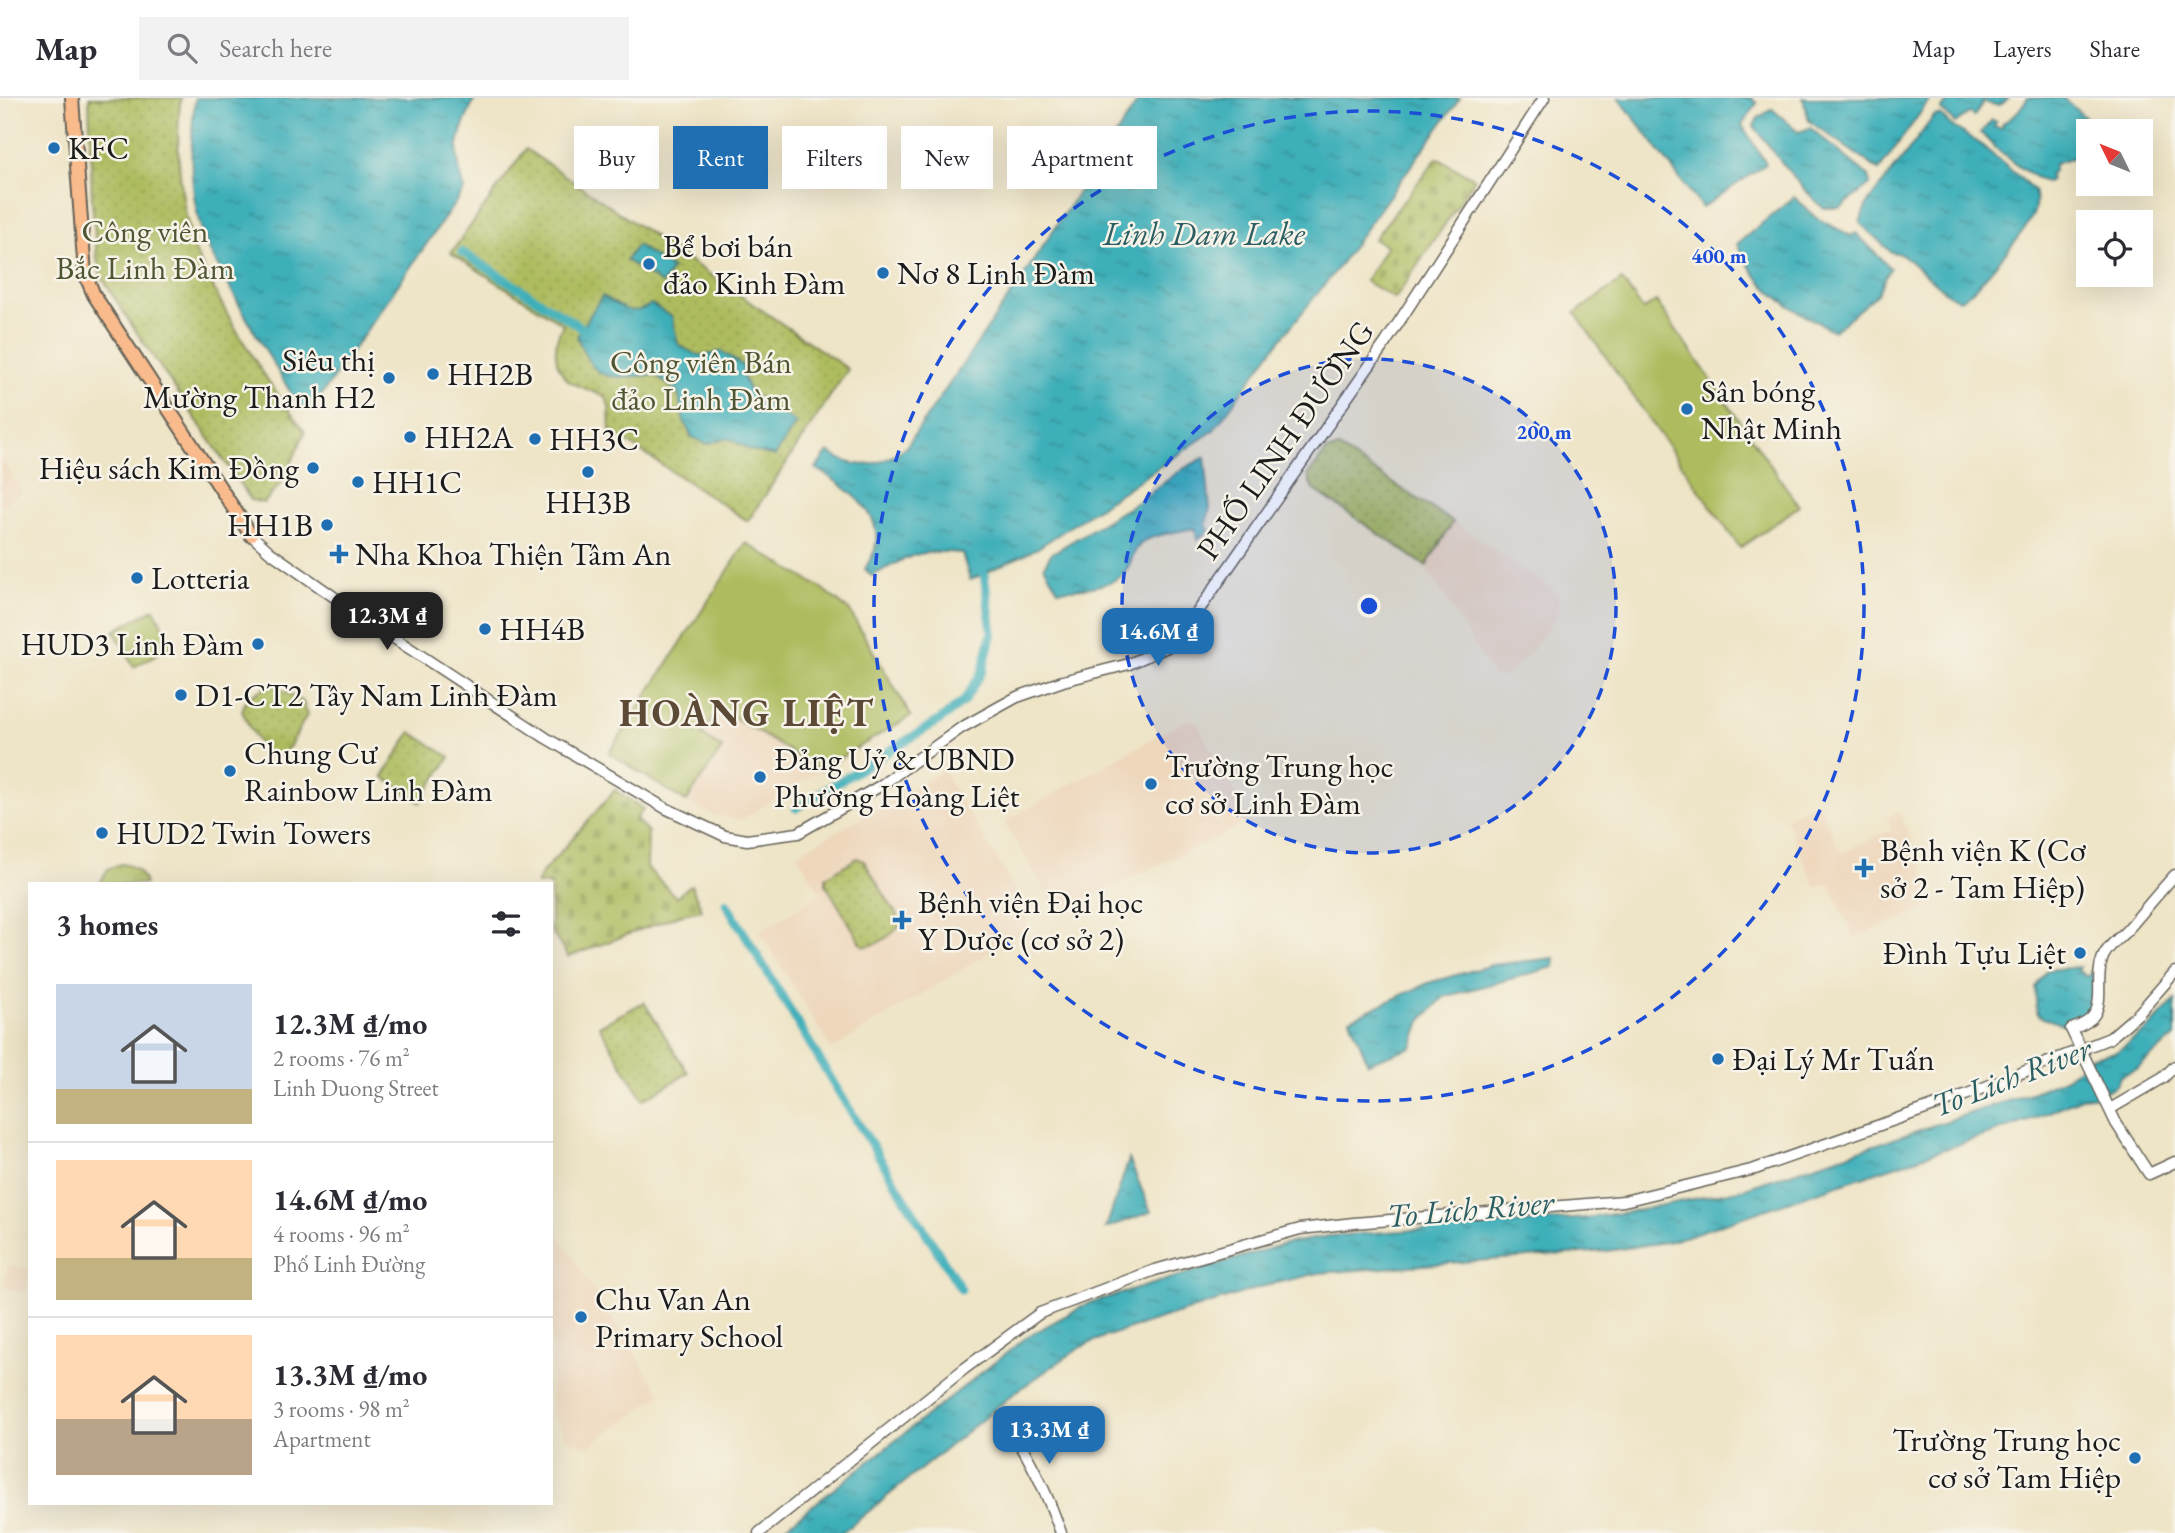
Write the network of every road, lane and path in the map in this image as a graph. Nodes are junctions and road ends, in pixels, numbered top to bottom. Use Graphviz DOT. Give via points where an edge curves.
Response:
graph roads {
  1 [pos="72,98"];
  2 [pos="1544,98"];
  3 [pos="251,535"];
  4 [pos="2175,875"];
  5 [pos="2175,972"];
  6 [pos="2084,1056"];
  7 [pos="2175,1066"];
  8 [pos="2110,1109"];
  9 [pos="2175,1162"];
  10 [pos="1002,1417"];
  11 [pos="759,1533"];
  12 [pos="1061,1533"];
  1 -- 3 [label="main road" via="85,274 94,295"];
  2 -- 3 [label="street" via="1386,342 1185,630 1167,647 1129,664 1017,697 798,833 747,840 725,836 665,808 546,738 404,645"];
  4 -- 6 [label="street" via="2107,950 2100,969 2099,1006 2087,1021 2071,1029"];
  5 -- 6 [label="street" via="2139,1013"];
  6 -- 8 [label="street"];
  6 -- 11 [label="street" via="1755,1169 1659,1193 1624,1201 1318,1226 1174,1265 1040,1313"];
  7 -- 8 [label="street" via="2164,1078"];
  8 -- 9 [label="street" via="2149,1174"];
  10 -- 12 [label="street" via="1016,1436"];
}
